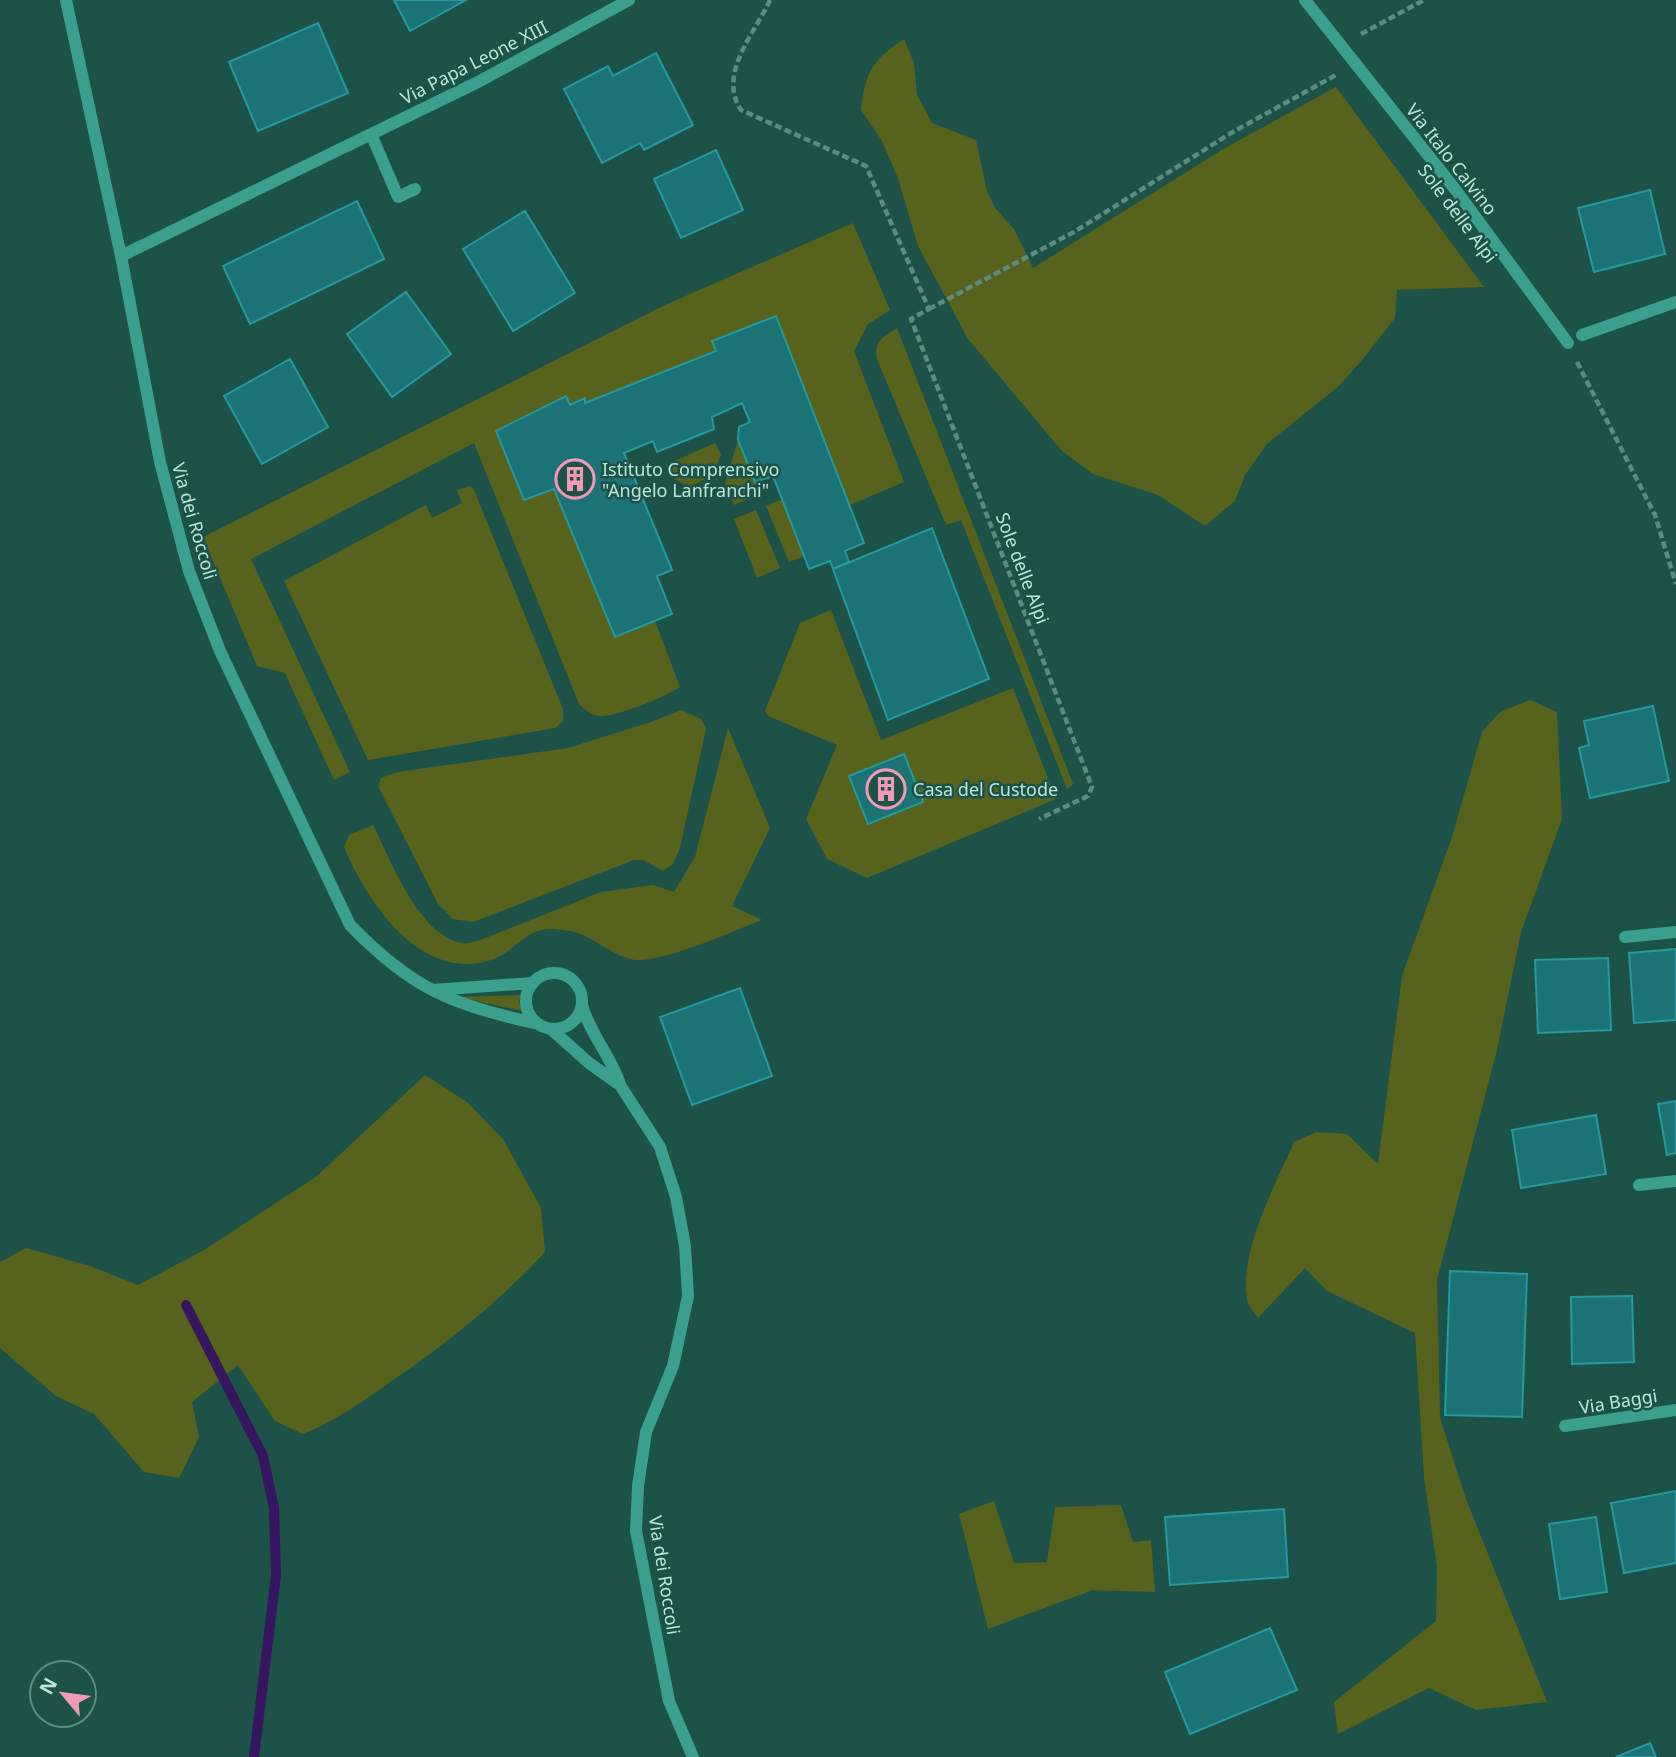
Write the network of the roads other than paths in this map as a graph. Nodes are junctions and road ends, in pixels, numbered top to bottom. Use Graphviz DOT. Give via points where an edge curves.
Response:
graph roads {
  1 [pos="66,0"];
  2 [pos="629,0"];
  3 [pos="1326,0"];
  4 [pos="1309,4"];
  5 [pos="371,134"];
  6 [pos="415,189"];
  7 [pos="121,256"];
  8 [pos="1676,302"];
  9 [pos="1582,335"];
  10 [pos="1567,342"];
  11 [pos="1676,932"];
  12 [pos="1625,937"];
  13 [pos="533,983"];
  14 [pos="428,990"];
  15 [pos="582,1005"];
  16 [pos="538,1024"];
  17 [pos="551,1029"];
  18 [pos="620,1085"];
  19 [pos="1676,1181"];
  20 [pos="1639,1185"];
  21 [pos="1676,1410"];
  22 [pos="1565,1426"];
  23 [pos="693,1757"];
  1 -- 7 [label="street, Via dei Roccoli"];
  2 -- 5 [label="street, Via Papa Leone XIII"];
  3 -- 4 [label="street"];
  4 -- 10 [label="street, Via Italo Calvino"];
  5 -- 6 [label="street" via="398,197"];
  5 -- 7 [label="street, Via Papa Leone XIII"];
  7 -- 14 [label="street, Via dei Roccoli" via="160,462 190,571 220,651 350,925 383,960"];
  8 -- 9 [label="street"];
  11 -- 12 [label="street"];
  13 -- 14 [label="street"];
  13 -- 15 [label="street" via="547,974 565,974 579,987"];
  13 -- 16 [label="street" via="526,1000"];
  14 -- 16 [label="street, Via dei Roccoli" via="471,1009"];
  15 -- 17 [label="street" via="568,1026"];
  15 -- 18 [label="street"];
  16 -- 17 [label="street"];
  17 -- 18 [label="street, Via dei Roccoli"];
  18 -- 23 [label="street, Via dei Roccoli" via="660,1147 685,1246 688,1297 674,1366 646,1432 636,1531 670,1702"];
  19 -- 20 [label="street"];
  21 -- 22 [label="street, Via Baggi"];
}
